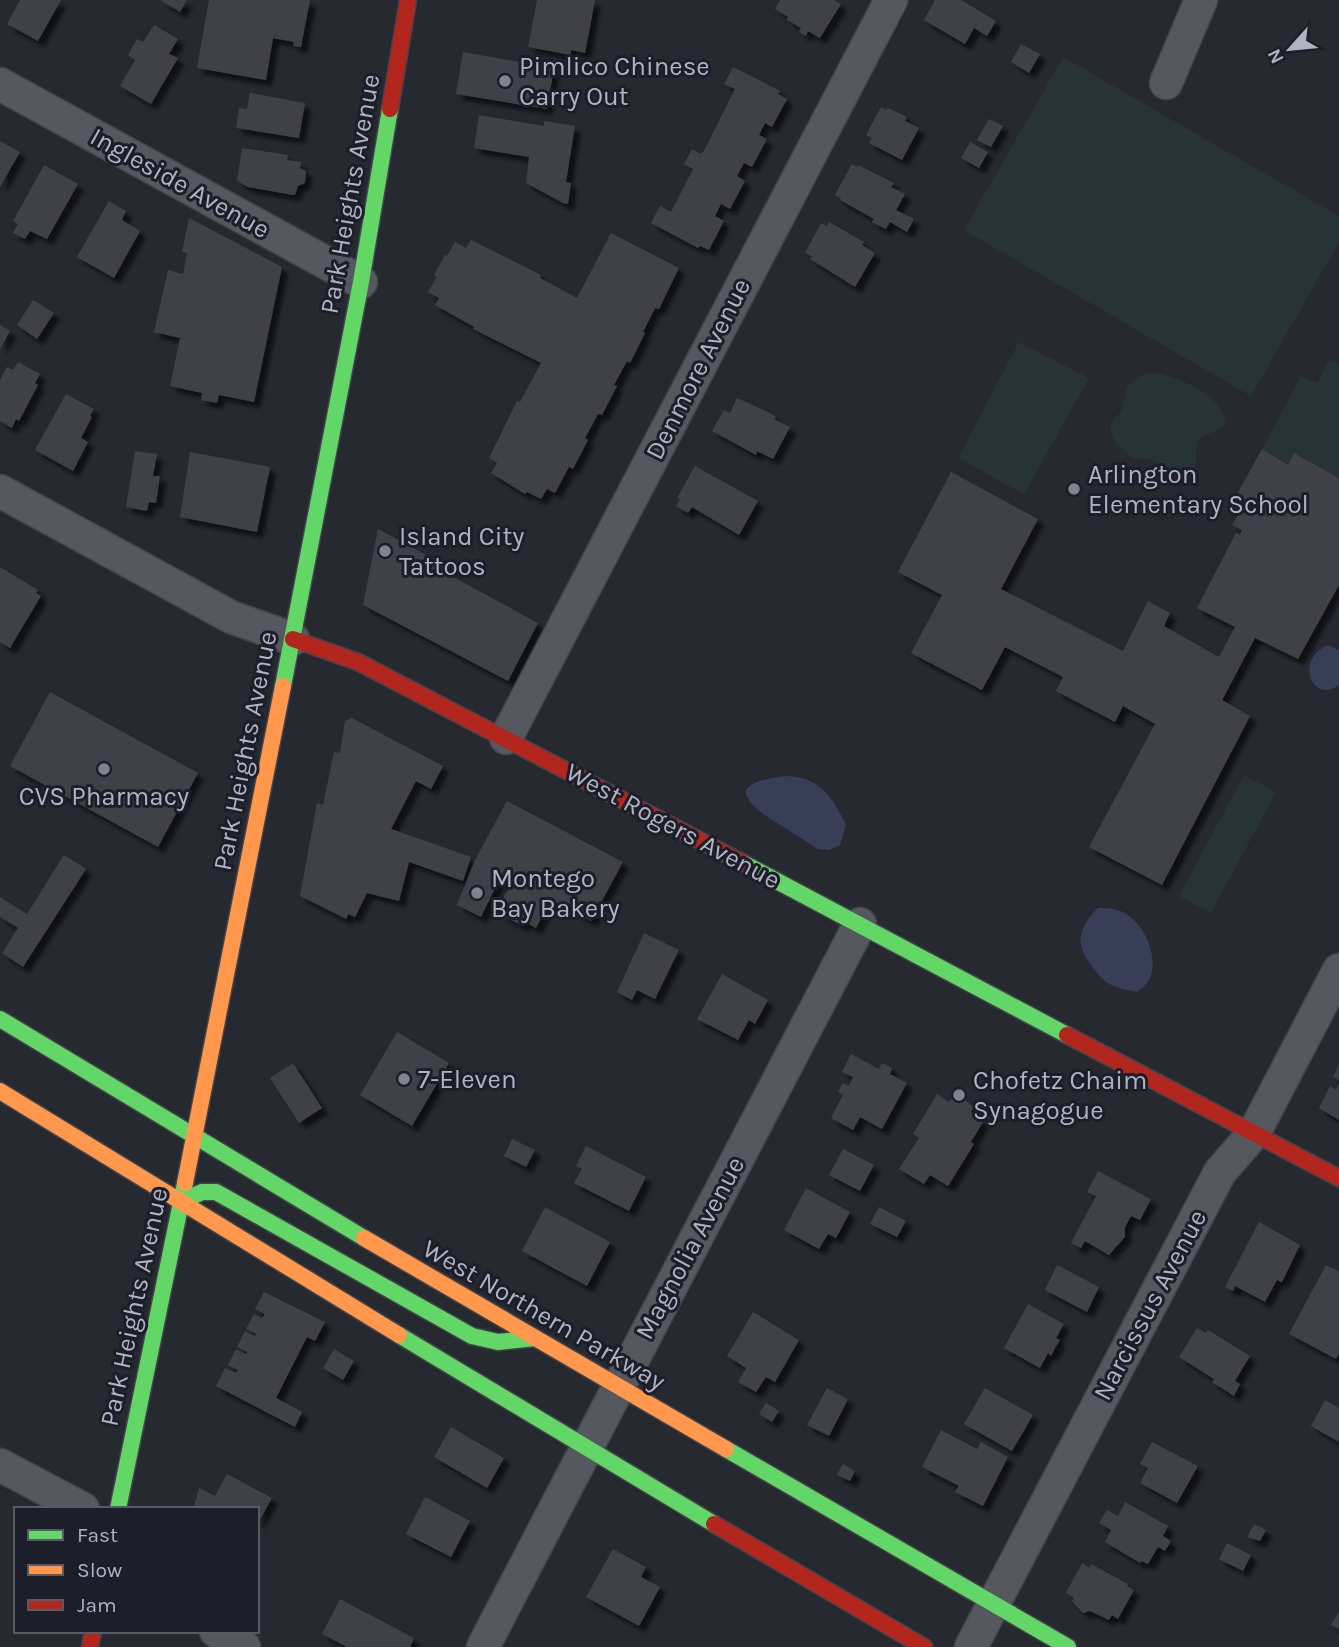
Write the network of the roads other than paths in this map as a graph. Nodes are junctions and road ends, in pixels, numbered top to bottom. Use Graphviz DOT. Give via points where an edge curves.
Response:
graph roads {
  1 [pos="408,0"];
  2 [pos="891,0"];
  3 [pos="1201,0"];
  4 [pos="0,83"];
  5 [pos="1166,83"];
  6 [pos="361,282"];
  7 [pos="0,491"];
  8 [pos="293,639"];
  9 [pos="506,738"];
  10 [pos="860,924"];
  11 [pos="1339,970"];
  12 [pos="0,1019"];
  13 [pos="0,1091"];
  14 [pos="1254,1133"];
  15 [pos="195,1136"];
  16 [pos="1339,1178"];
  17 [pos="181,1202"];
  18 [pos="535,1338"];
  19 [pos="617,1386"];
  20 [pos="584,1448"];
  21 [pos="0,1465"];
  22 [pos="79,1507"];
  23 [pos="118,1507"];
  24 [pos="994,1603"];
  25 [pos="220,1633"];
  26 [pos="244,1647"];
  27 [pos="482,1647"];
  28 [pos="924,1647"];
  29 [pos="971,1647"];
  30 [pos="1068,1647"];
  1 -- 6 [label="main road, Park Heights Avenue"];
  2 -- 9 [label="street, Denmore Avenue"];
  3 -- 5 [label="street"];
  4 -- 6 [label="street, Ingleside Avenue"];
  6 -- 8 [label="main road, Park Heights Avenue"];
  7 -- 8 [label="street, West Rogers Avenue" via="231,617"];
  8 -- 9 [label="main road, West Rogers Avenue" via="358,662"];
  8 -- 15 [label="main road, Park Heights Avenue"];
  9 -- 10 [label="main road, West Rogers Avenue"];
  10 -- 14 [label="main road, West Rogers Avenue"];
  10 -- 19 [label="street, Magnolia Avenue"];
  11 -- 14 [label="street, Narcissus Avenue"];
  12 -- 15 [label="main road, West Northern Parkway"];
  13 -- 17 [label="main road"];
  14 -- 16 [label="main road, West Rogers Avenue"];
  14 -- 24 [label="street, Narcissus Avenue" via="1220,1172"];
  15 -- 17 [label="main road, Park Heights Avenue"];
  15 -- 18 [label="main road, West Northern Parkway"];
  17 -- 18 [label="main road" via="202,1192 216,1192 472,1336 498,1342"];
  17 -- 20 [label="main road"];
  17 -- 23 [label="main road, Park Heights Avenue"];
  18 -- 19 [label="main road, West Northern Parkway"];
  19 -- 20 [label="street, Magnolia Avenue"];
  19 -- 24 [label="main road, West Northern Parkway"];
  20 -- 27 [label="street, Magnolia Avenue"];
  20 -- 28 [label="main road"];
  21 -- 22 [label="street"];
  24 -- 29 [label="street, Narcissus Avenue"];
  24 -- 30 [label="main road, West Northern Parkway"];
  25 -- 26 [label="street"];
}
